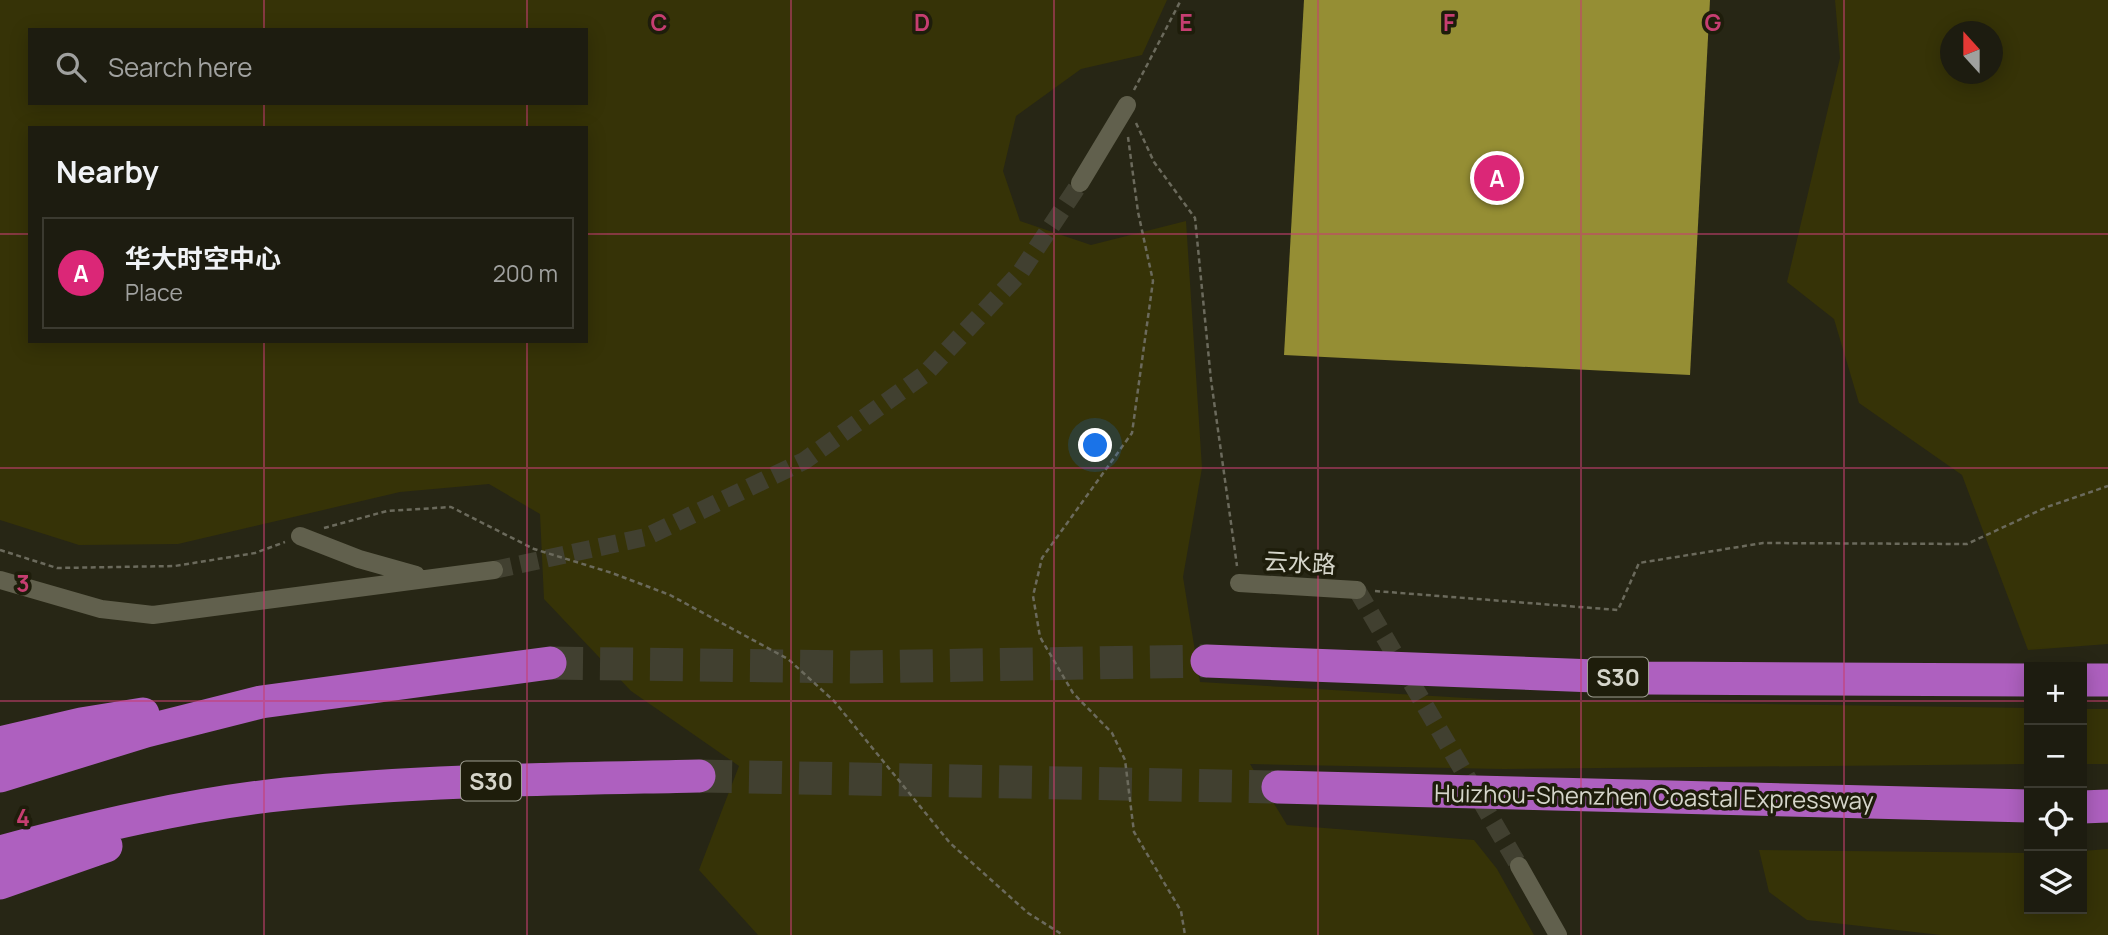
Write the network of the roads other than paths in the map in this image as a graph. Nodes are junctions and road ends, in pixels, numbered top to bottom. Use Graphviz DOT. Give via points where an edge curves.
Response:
graph roads {
  1 [pos="1127,105"];
  2 [pos="1080,183"];
  3 [pos="300,536"];
  4 [pos="494,570"];
  5 [pos="426,578"];
  6 [pos="0,580"];
  7 [pos="1240,583"];
  8 [pos="1357,590"];
  9 [pos="1208,662"];
  10 [pos="550,663"];
  11 [pos="2024,680"];
  12 [pos="2087,680"];
  13 [pos="2108,680"];
  14 [pos="261,702"];
  15 [pos="0,743"];
  16 [pos="0,776"];
  17 [pos="699,776"];
  18 [pos="1278,787"];
  19 [pos="283,794"];
  20 [pos="2024,806"];
  21 [pos="2108,806"];
  22 [pos="2087,807"];
  23 [pos="0,852"];
  24 [pos="1519,866"];
  25 [pos="0,883"];
  26 [pos="1558,935"];
  1 -- 2 [label="street"];
  3 -- 5 [label="street"];
  4 -- 5 [label="street"];
  5 -- 6 [label="street" via="153,615 101,608"];
  7 -- 8 [label="street, 云水路"];
  9 -- 11 [label="highway, S30" via="1646,678"];
  10 -- 14 [label="highway"];
  12 -- 13 [label="highway"];
  14 -- 15 [label="highway" via="127,716"];
  14 -- 16 [label="highway"];
  17 -- 19 [label="highway, S30" via="412,783"];
  18 -- 20 [label="highway, Huizhou-Shenzhen Coastal Expressway"];
  19 -- 23 [label="highway, S30" via="158,815"];
  19 -- 25 [label="highway" via="76,855"];
  21 -- 22 [label="highway"];
  24 -- 26 [label="street"];
}
